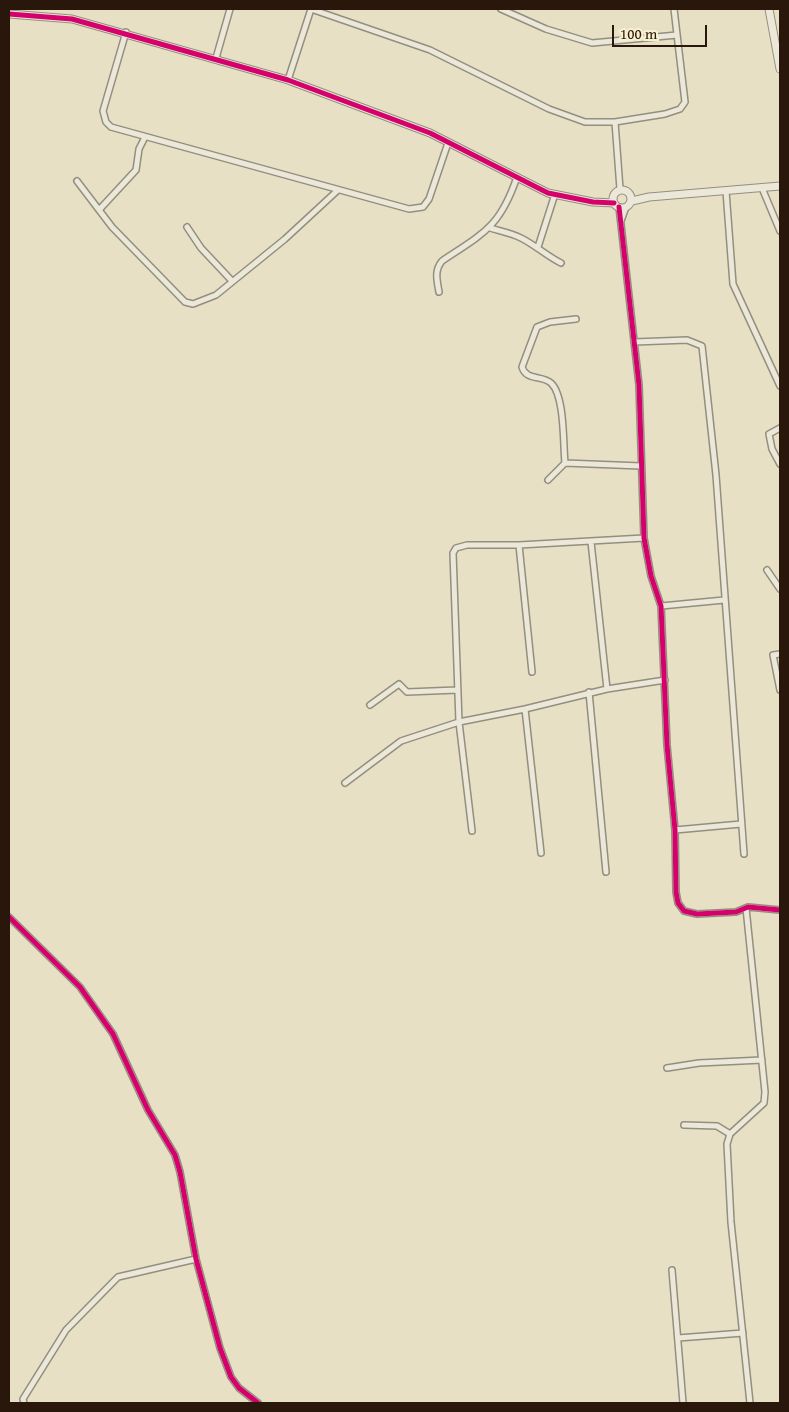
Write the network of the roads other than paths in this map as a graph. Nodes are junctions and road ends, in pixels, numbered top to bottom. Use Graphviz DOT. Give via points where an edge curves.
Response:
graph roads {
  1 [pos="40,9"];
  2 [pos="230,9"];
  3 [pos="311,9"];
  4 [pos="502,9"];
  5 [pos="674,9"];
  6 [pos="769,9"];
  7 [pos="9,14"];
  8 [pos="38,16"];
  9 [pos="126,32"];
  10 [pos="677,36"];
  11 [pos="216,58"];
  12 [pos="780,69"];
  13 [pos="288,80"];
  14 [pos="615,122"];
  15 [pos="145,136"];
  16 [pos="448,143"];
  17 [pos="517,177"];
  18 [pos="77,181"];
  19 [pos="780,186"];
  20 [pos="762,188"];
  21 [pos="620,189"];
  22 [pos="338,190"];
  23 [pos="726,190"];
  24 [pos="629,192"];
  25 [pos="555,194"];
  26 [pos="650,197"];
  27 [pos="621,203"];
  28 [pos="99,210"];
  29 [pos="188,227"];
  30 [pos="490,228"];
  31 [pos="780,231"];
  32 [pos="538,248"];
  33 [pos="562,262"];
  34 [pos="232,281"];
  35 [pos="439,292"];
  36 [pos="576,319"];
  37 [pos="634,342"];
  38 [pos="780,386"];
  39 [pos="780,428"];
  40 [pos="565,463"];
  41 [pos="780,464"];
  42 [pos="641,466"];
  43 [pos="548,480"];
  44 [pos="644,538"];
  45 [pos="591,542"];
  46 [pos="519,545"];
  47 [pos="766,570"];
  48 [pos="780,589"];
  49 [pos="724,600"];
  50 [pos="661,606"];
  51 [pos="780,654"];
  52 [pos="532,672"];
  53 [pos="665,680"];
  54 [pos="607,688"];
  55 [pos="457,690"];
  56 [pos="780,690"];
  57 [pos="589,692"];
  58 [pos="370,705"];
  59 [pos="525,709"];
  60 [pos="460,722"];
  61 [pos="345,783"];
  62 [pos="741,824"];
  63 [pos="675,830"];
  64 [pos="472,831"];
  65 [pos="541,853"];
  66 [pos="744,854"];
  67 [pos="606,872"];
  68 [pos="746,908"];
  69 [pos="780,910"];
  70 [pos="9,916"];
  71 [pos="762,1060"];
  72 [pos="667,1068"];
  73 [pos="684,1125"];
  74 [pos="730,1134"];
  75 [pos="196,1259"];
  76 [pos="672,1270"];
  77 [pos="744,1333"];
  78 [pos="678,1338"];
  79 [pos="24,1403"];
  80 [pos="258,1403"];
  81 [pos="682,1403"];
  82 [pos="750,1403"];
  1 -- 8 [label="street"];
  2 -- 11 [label="street"];
  3 -- 13 [label="street"];
  3 -- 14 [label="street" via="430,50 548,109 585,122"];
  4 -- 10 [label="street" via="546,29 592,43"];
  5 -- 10 [label="street"];
  6 -- 12 [label="street"];
  7 -- 8 [label="street"];
  8 -- 9 [label="street" via="72,19"];
  9 -- 11 [label="street"];
  9 -- 15 [label="street" via="103,117 111,127"];
  10 -- 14 [label="street" via="683,106 665,114"];
  11 -- 13 [label="street"];
  13 -- 16 [label="street" via="430,133"];
  14 -- 21 [label="street"];
  15 -- 22 [label="street"];
  15 -- 28 [label="street" via="136,170"];
  16 -- 17 [label="street"];
  16 -- 22 [label="street" via="429,200 423,207 409,209"];
  17 -- 25 [label="street"];
  17 -- 30 [label="street" via="508,203"];
  18 -- 28 [label="street"];
  19 -- 20 [label="street"];
  20 -- 23 [label="street"];
  20 -- 31 [label="street"];
  21 -- 24 [label="street"];
  21 -- 27 [label="street"];
  22 -- 34 [label="street"];
  23 -- 26 [label="street"];
  23 -- 38 [label="street" via="733,284"];
  24 -- 26 [label="street"];
  24 -- 27 [label="street"];
  25 -- 27 [label="street" via="593,202"];
  25 -- 32 [label="street"];
  26 -- 27 [label="street"];
  27 -- 37 [label="street"];
  28 -- 34 [label="street" via="185,302 204,302"];
  29 -- 34 [label="street" via="201,248"];
  30 -- 32 [label="street"];
  30 -- 35 [label="street" via="438,267"];
  32 -- 33 [label="street" via="545,255"];
  36 -- 40 [label="street" via="536,327 522,366 528,376 551,383 558,393"];
  37 -- 42 [label="street" via="639,385"];
  37 -- 49 [label="street" via="687,340 702,346 716,475"];
  39 -- 41 [label="street" via="769,434"];
  40 -- 42 [label="street"];
  40 -- 43 [label="street"];
  42 -- 44 [label="street"];
  44 -- 45 [label="street"];
  44 -- 50 [label="street"];
  45 -- 46 [label="street"];
  45 -- 54 [label="street"];
  46 -- 52 [label="street"];
  46 -- 55 [label="street" via="467,544 459,546 453,554"];
  47 -- 48 [label="street"];
  49 -- 50 [label="street"];
  49 -- 62 [label="street"];
  50 -- 53 [label="street"];
  51 -- 56 [label="street" via="773,655"];
  53 -- 54 [label="street"];
  53 -- 63 [label="street"];
  54 -- 57 [label="street"];
  55 -- 58 [label="street" via="407,692 399,684"];
  55 -- 60 [label="street"];
  57 -- 59 [label="street"];
  57 -- 67 [label="street"];
  59 -- 60 [label="street"];
  59 -- 65 [label="street"];
  60 -- 61 [label="street" via="401,741"];
  60 -- 64 [label="street"];
  62 -- 63 [label="street"];
  62 -- 66 [label="street"];
  63 -- 68 [label="street" via="676,892 684,911 698,914 736,912"];
  68 -- 69 [label="street"];
  68 -- 71 [label="street"];
  70 -- 75 [label="street" via="80,987 114,1034 148,1110 174,1155"];
  71 -- 72 [label="street"];
  71 -- 74 [label="street" via="764,1104"];
  73 -- 74 [label="street" via="717,1126"];
  74 -- 77 [label="street" via="727,1144 731,1222"];
  75 -- 79 [label="street" via="118,1277 66,1330 23,1399"];
  75 -- 80 [label="street" via="231,1377"];
  76 -- 78 [label="street"];
  77 -- 78 [label="street"];
  77 -- 82 [label="street"];
  78 -- 81 [label="street"];
}
